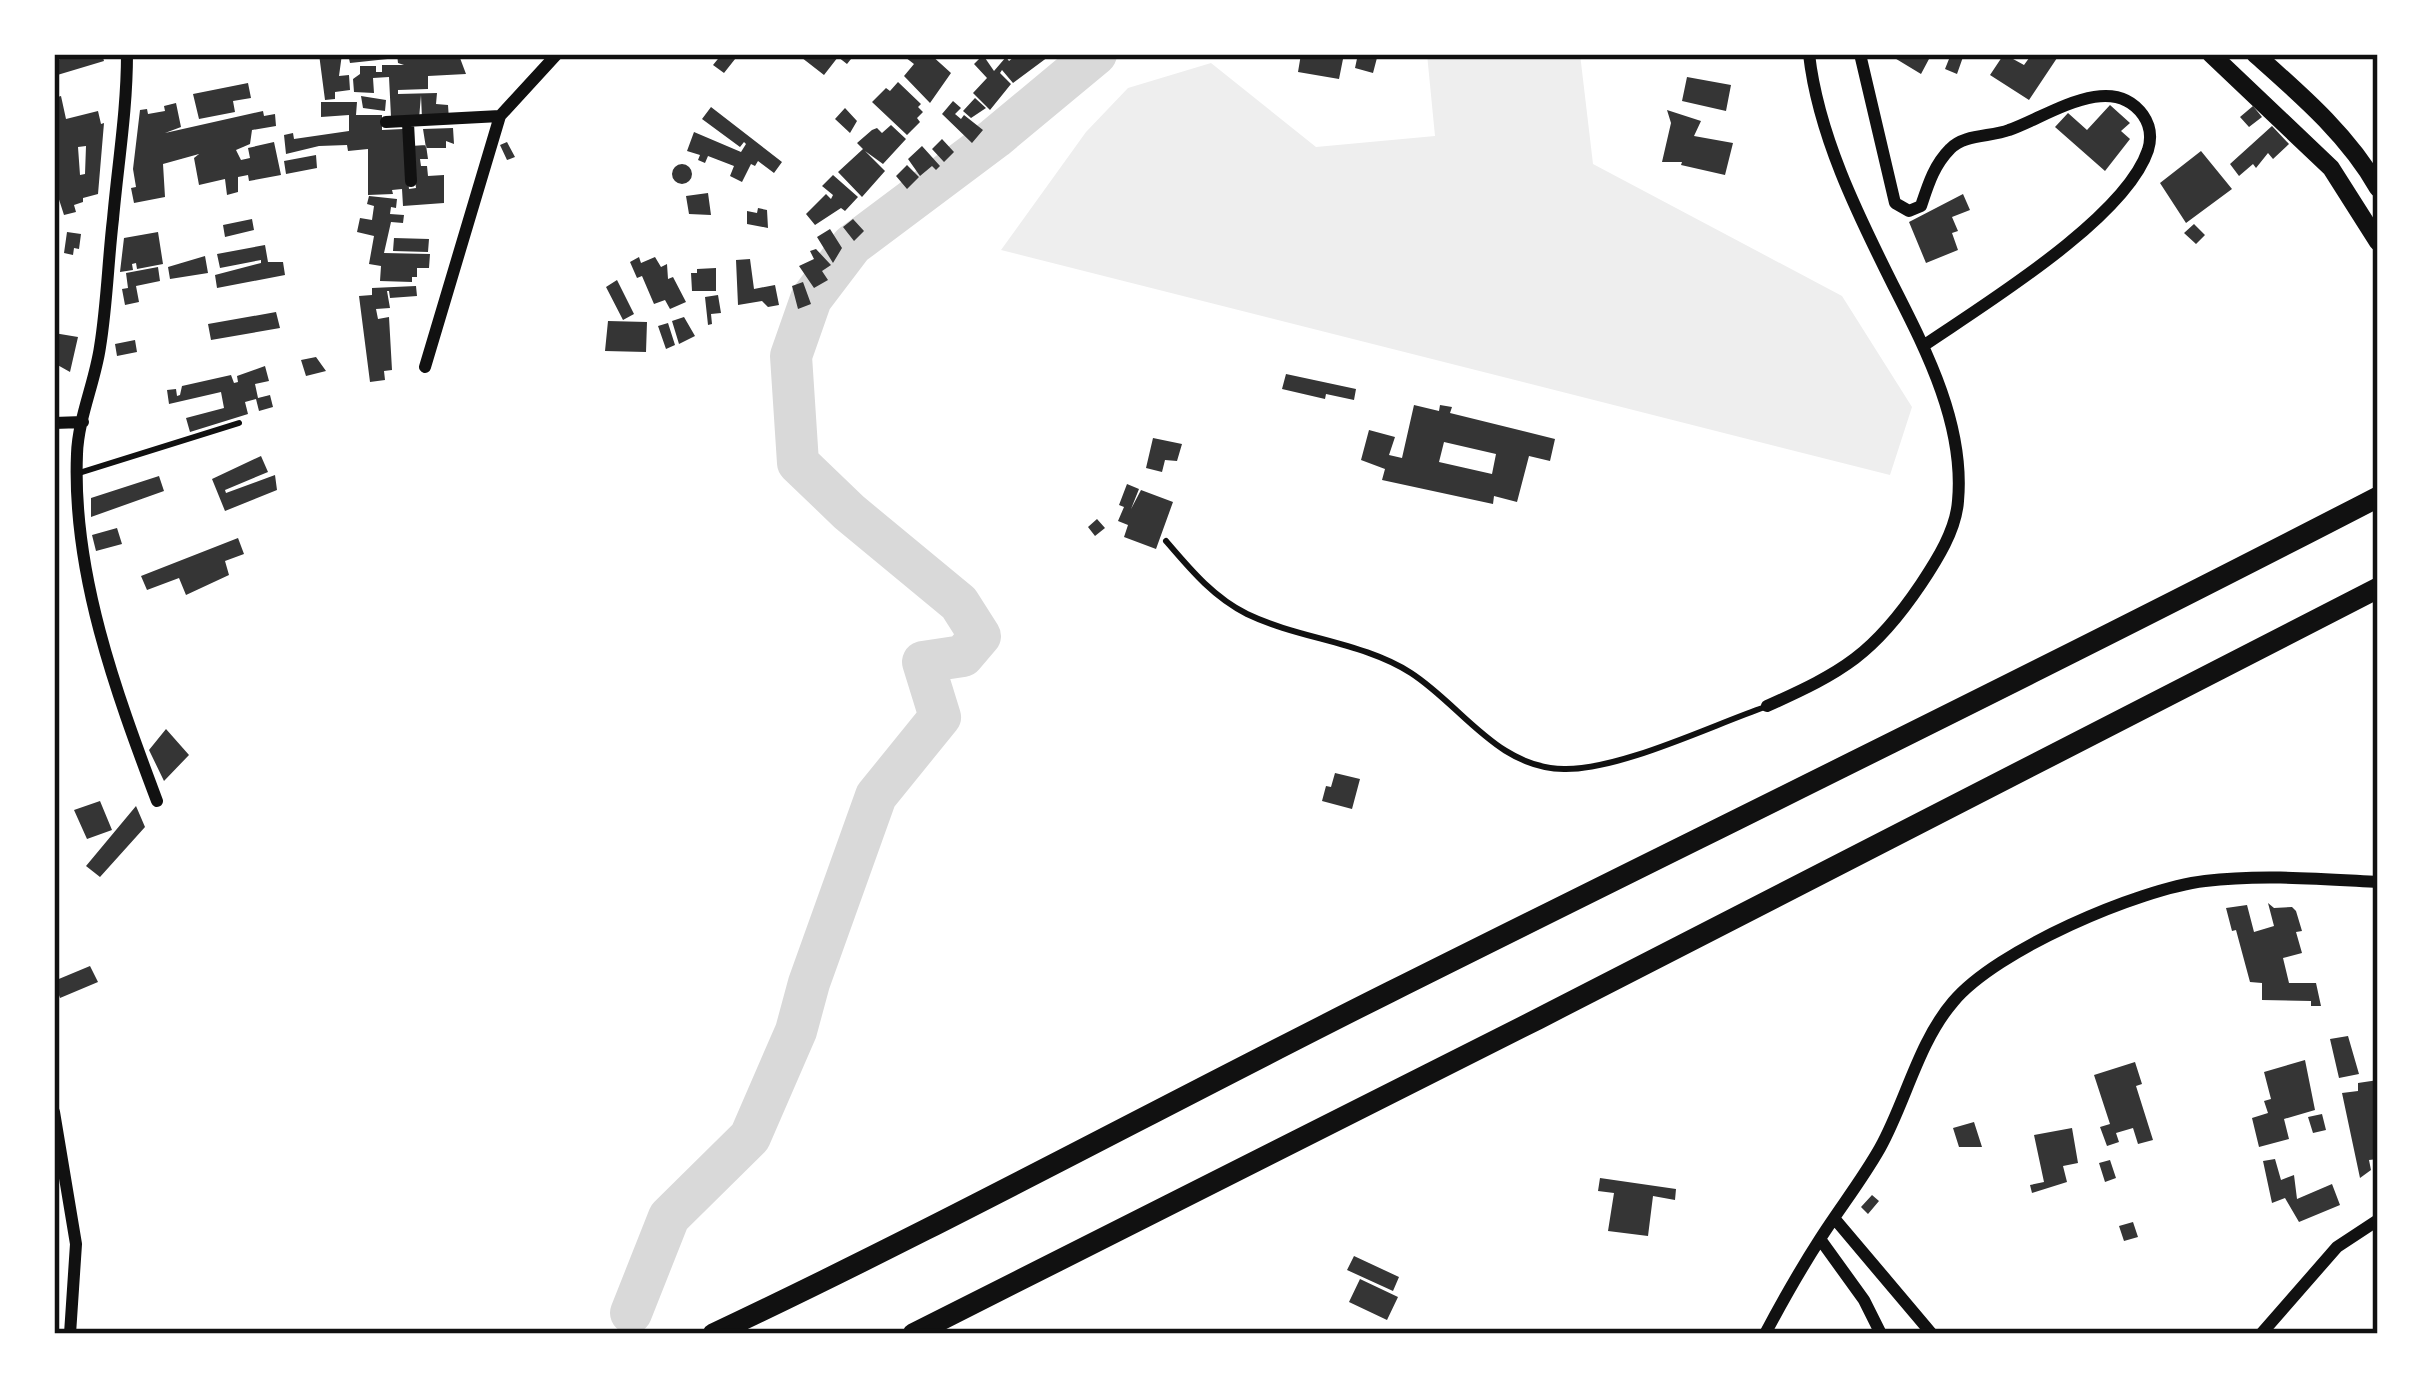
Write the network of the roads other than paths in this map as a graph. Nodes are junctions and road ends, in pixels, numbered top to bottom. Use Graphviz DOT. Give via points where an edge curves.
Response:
graph roads {
  1 [pos="127,54"];
  2 [pos="557,54"];
  3 [pos="1809,54"];
  4 [pos="1860,54"];
  5 [pos="2211,54"];
  6 [pos="2255,54"];
  7 [pos="500,116"];
  8 [pos="386,122"];
  9 [pos="408,123"];
  10 [pos="411,181"];
  11 [pos="2378,188"];
  12 [pos="2378,242"];
  13 [pos="1923,346"];
  14 [pos="425,367"];
  15 [pos="83,422"];
  16 [pos="54,423"];
  17 [pos="239,423"];
  18 [pos="76,474"];
  19 [pos="2378,496"];
  20 [pos="1166,541"];
  21 [pos="2378,588"];
  22 [pos="1767,706"];
  23 [pos="157,802"];
  24 [pos="2378,882"];
  25 [pos="54,1112"];
  26 [pos="1834,1218"];
  27 [pos="2378,1220"];
  28 [pos="1820,1239"];
  29 [pos="70,1334"];
  30 [pos="713,1334"];
  31 [pos="913,1334"];
  32 [pos="1765,1334"];
  33 [pos="1881,1334"];
  34 [pos="1932,1334"];
  35 [pos="2261,1334"];
  1 -- 15 [label="street" via="106,305"];
  2 -- 7 [label="street"];
  3 -- 13 [label="street" via="1840,168"];
  4 -- 13 [label="street" via="1895,203 1909,211 1921,206 1952,145 2074,102 2118,97 2136,107 2151,133 2134,175 2096,219"];
  5 -- 12 [label="main road" via="2331,168"];
  6 -- 11 [label="main road" via="2330,124"];
  7 -- 9 [label="street"];
  7 -- 14 [label="street"];
  8 -- 9 [label="street"];
  9 -- 10 [label="street"];
  13 -- 22 [label="street" via="1955,445 1958,503 1949,536 1875,644 1834,676"];
  15 -- 16 [label="street"];
  15 -- 18 [label="street"];
  17 -- 18 [label="lane"];
  18 -- 23 [label="street" via="102,634"];
  19 -- 30 [label="highway"];
  20 -- 22 [label="lane" via="1219,597 1413,674 1497,746 1530,763 1603,764"];
  21 -- 31 [label="highway"];
  24 -- 26 [label="street" via="2206,881 2122,904 1999,964 1953,1001 1878,1151"];
  25 -- 29 [label="street" via="76,1244"];
  26 -- 28 [label="street"];
  26 -- 34 [label="street"];
  27 -- 35 [label="street" via="2337,1246"];
  28 -- 32 [label="street"];
  28 -- 33 [label="street"];
}
